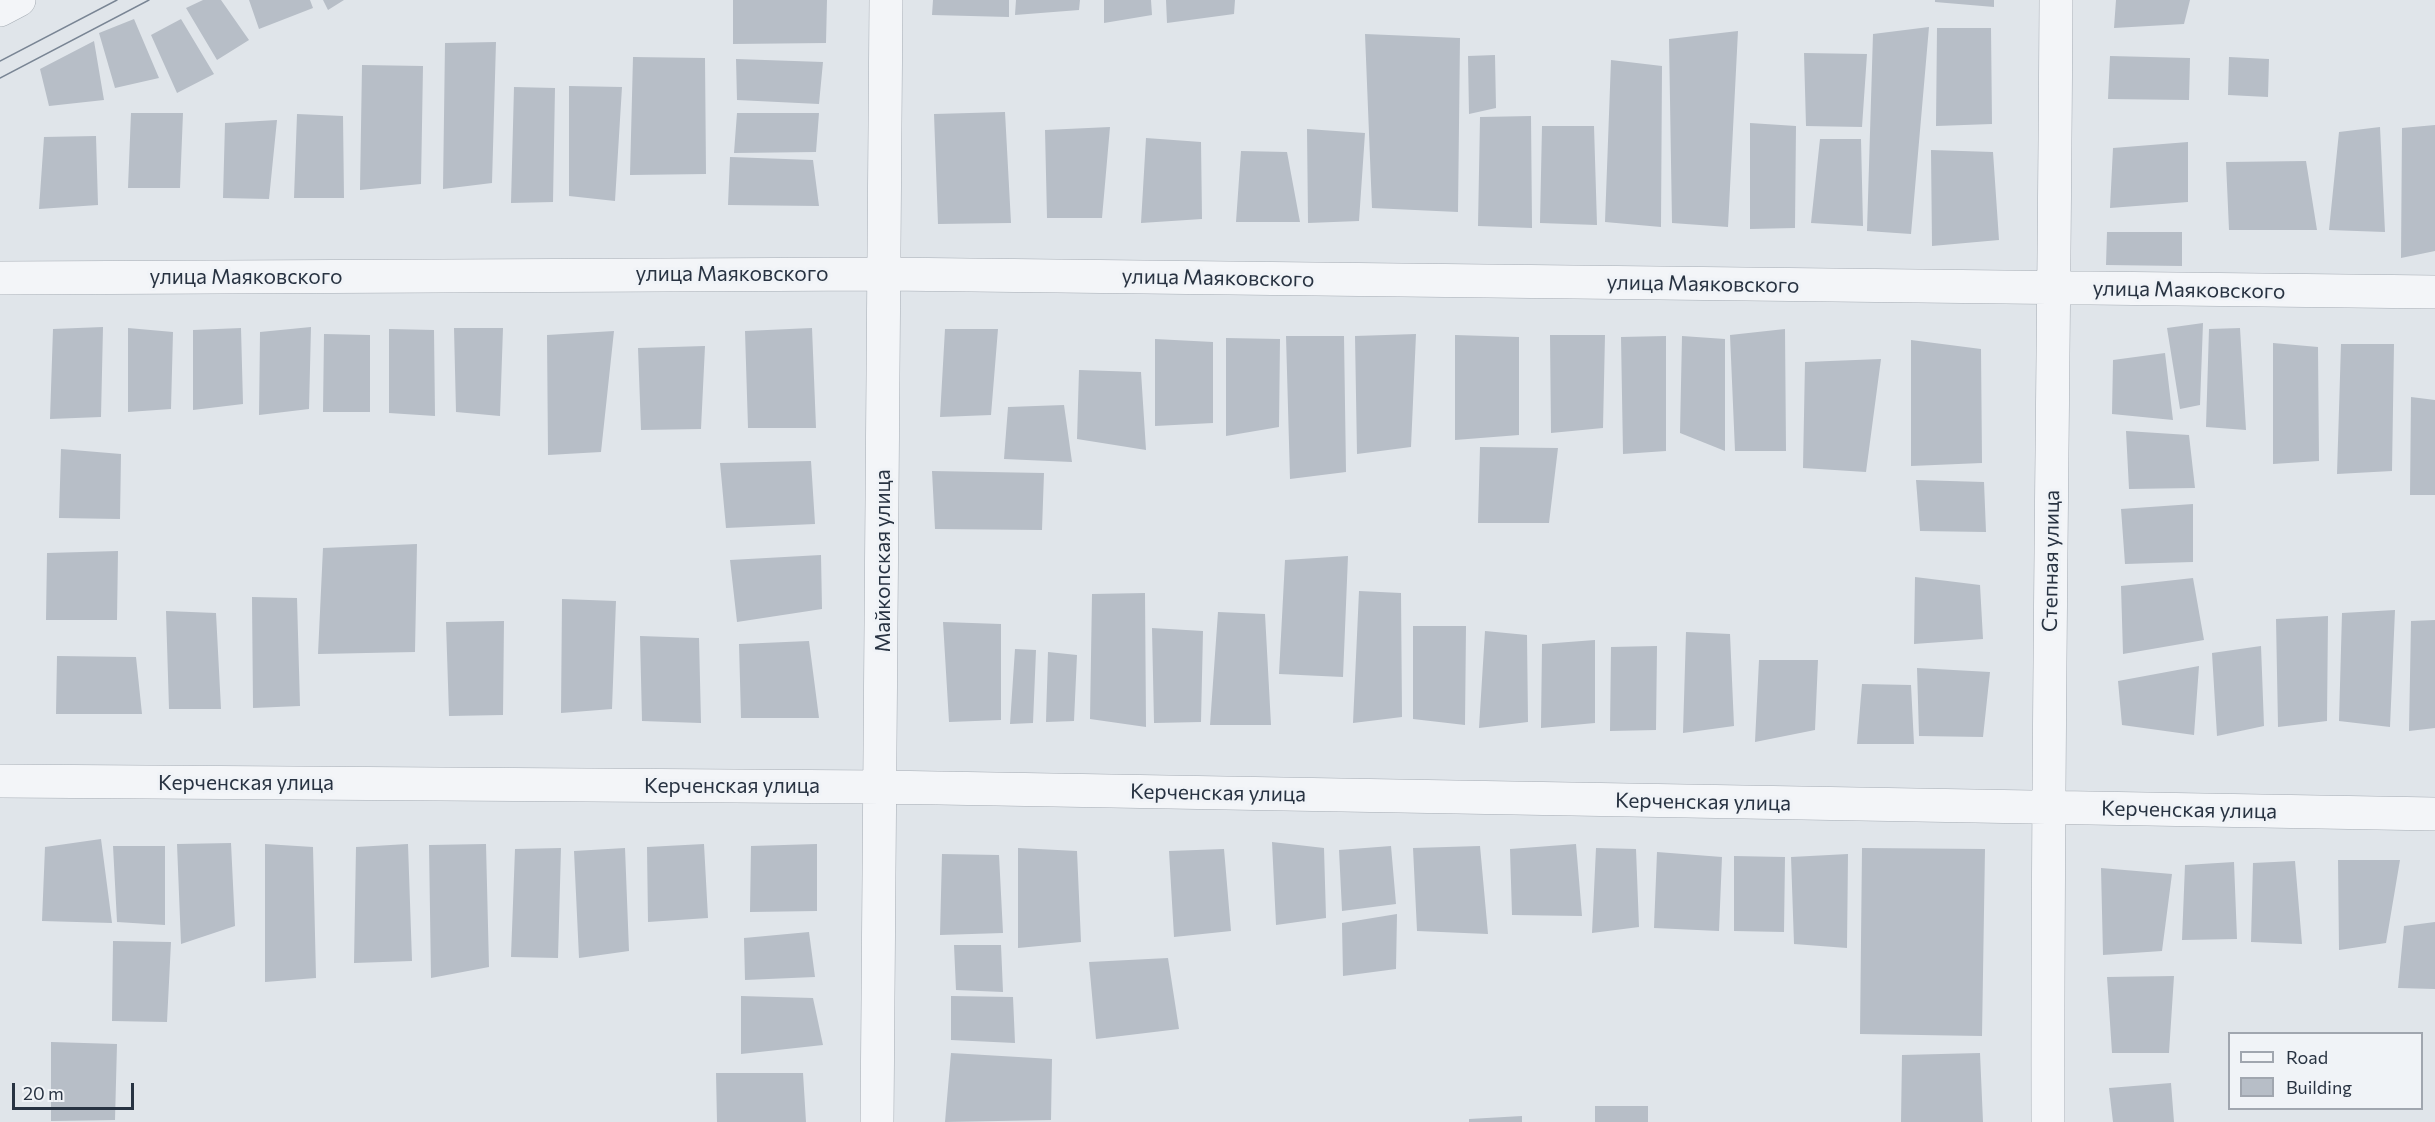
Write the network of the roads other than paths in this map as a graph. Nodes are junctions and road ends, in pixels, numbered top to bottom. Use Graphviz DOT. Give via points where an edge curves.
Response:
graph roads {
  1 [pos="19,0"];
  2 [pos="886,0"];
  3 [pos="2056,0"];
  4 [pos="0,10"];
  5 [pos="885,274"];
  6 [pos="1,282"];
  7 [pos="2055,288"];
  8 [pos="2435,292"];
  9 [pos="0,781"];
  10 [pos="881,787"];
  11 [pos="2047,809"];
  12 [pos="2435,814"];
  13 [pos="877,1122"];
  14 [pos="2048,1122"];
  1 -- 4 [label="street"];
  2 -- 5 [label="street, Майкопская улица"];
  3 -- 7 [label="street, Степная улица"];
  5 -- 6 [label="street, улица Маяковского"];
  5 -- 7 [label="street, улица Маяковского"];
  5 -- 10 [label="street, Майкопская улица"];
  7 -- 8 [label="street, улица Маяковского"];
  7 -- 11 [label="street, Степная улица"];
  9 -- 10 [label="street, Керченская улица"];
  10 -- 11 [label="street, Керченская улица"];
  10 -- 13 [label="street, Майкопская улица"];
  11 -- 12 [label="street, Керченская улица"];
  11 -- 14 [label="street, Степная улица"];
}
